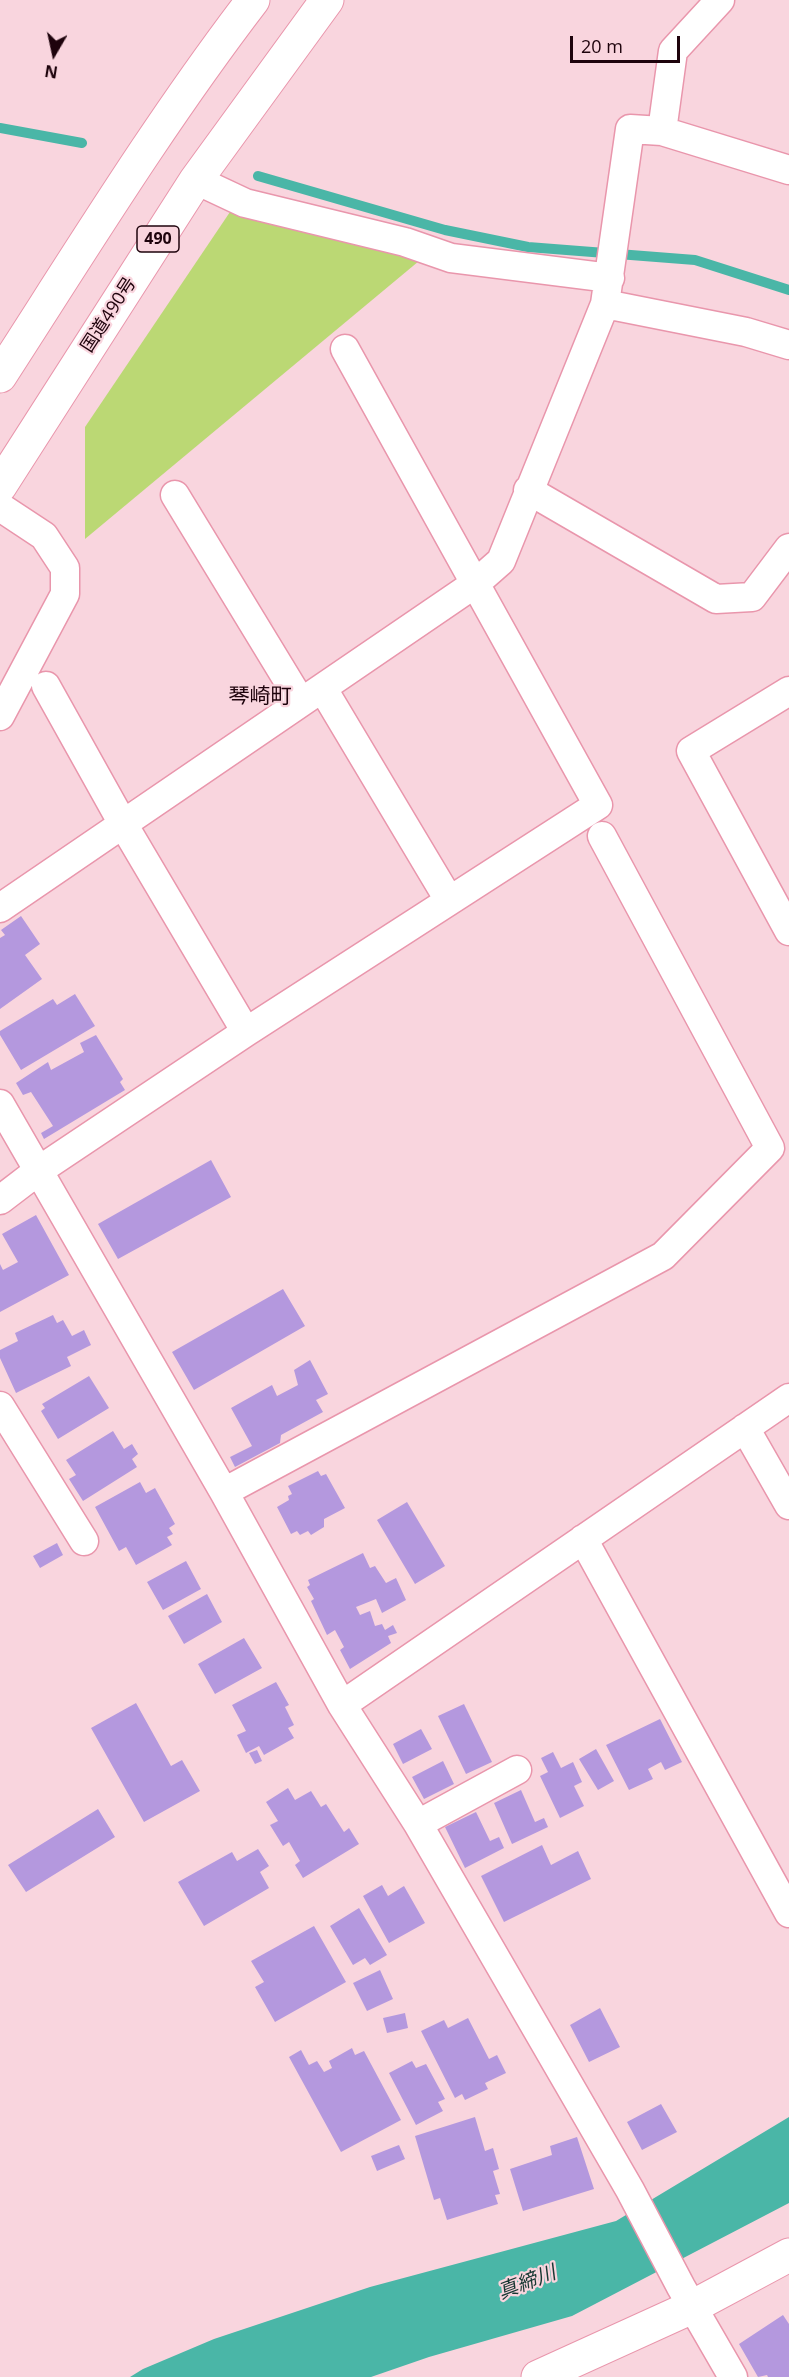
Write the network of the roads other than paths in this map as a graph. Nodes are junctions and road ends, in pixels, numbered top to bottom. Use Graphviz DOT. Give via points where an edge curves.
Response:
graph roads {
  1 [pos="253,0"];
  2 [pos="327,0"];
  3 [pos="720,0"];
  4 [pos="662,131"];
  5 [pos="789,170"];
  6 [pos="195,180"];
  7 [pos="608,291"];
  8 [pos="789,345"];
  9 [pos="345,349"];
  10 [pos="0,376"];
  11 [pos="0,486"];
  12 [pos="528,490"];
  13 [pos="175,495"];
  14 [pos="0,507"];
  15 [pos="789,548"];
  16 [pos="476,583"];
  17 [pos="46,686"];
  18 [pos="789,691"];
  19 [pos="312,696"];
  20 [pos="0,716"];
  21 [pos="123,824"];
  22 [pos="602,836"];
  23 [pos="449,900"];
  24 [pos="0,908"];
  25 [pos="789,931"];
  26 [pos="246,1032"];
  27 [pos="0,1104"];
  28 [pos="38,1171"];
  29 [pos="0,1200"];
  30 [pos="789,1398"];
  31 [pos="0,1406"];
  32 [pos="745,1428"];
  33 [pos="224,1492"];
  34 [pos="789,1506"];
  35 [pos="583,1539"];
  36 [pos="84,1541"];
  37 [pos="342,1705"];
  38 [pos="517,1770"];
  39 [pos="417,1824"];
  40 [pos="789,1913"];
  41 [pos="789,2254"];
  42 [pos="686,2297"];
  43 [pos="538,2377"];
  44 [pos="733,2377"];
  1 -- 10 [label="main road" via="137,165"];
  2 -- 6 [label="main road, 国道490号 / 490"];
  3 -- 4 [label="street" via="673,51"];
  4 -- 5 [label="street"];
  4 -- 7 [label="street" via="630,129"];
  6 -- 7 [label="street" via="245,203 405,242 451,258"];
  6 -- 11 [label="main road, 国道490号 / 490"];
  7 -- 8 [label="street"];
  7 -- 12 [label="street"];
  9 -- 16 [label="street"];
  12 -- 15 [label="street" via="716,599 752,597"];
  12 -- 16 [label="street" via="501,561"];
  13 -- 19 [label="street"];
  14 -- 20 [label="street" via="44,536 65,568 64,594"];
  16 -- 19 [label="street"];
  16 -- 23 [label="street" via="598,805"];
  17 -- 21 [label="street"];
  18 -- 25 [label="street" via="691,751"];
  19 -- 21 [label="street"];
  19 -- 23 [label="street"];
  21 -- 24 [label="street"];
  21 -- 26 [label="street"];
  22 -- 33 [label="street" via="770,1148 663,1256"];
  23 -- 26 [label="street"];
  26 -- 28 [label="street"];
  27 -- 28 [label="street"];
  28 -- 29 [label="street"];
  28 -- 33 [label="street"];
  30 -- 32 [label="street"];
  31 -- 36 [label="street"];
  32 -- 34 [label="street"];
  32 -- 35 [label="street"];
  33 -- 37 [label="street"];
  35 -- 37 [label="street"];
  35 -- 40 [label="street"];
  37 -- 39 [label="street"];
  38 -- 39 [label="street"];
  39 -- 42 [label="street" via="630,2190"];
  41 -- 42 [label="main road"];
  42 -- 43 [label="main road"];
  42 -- 44 [label="street"];
}
